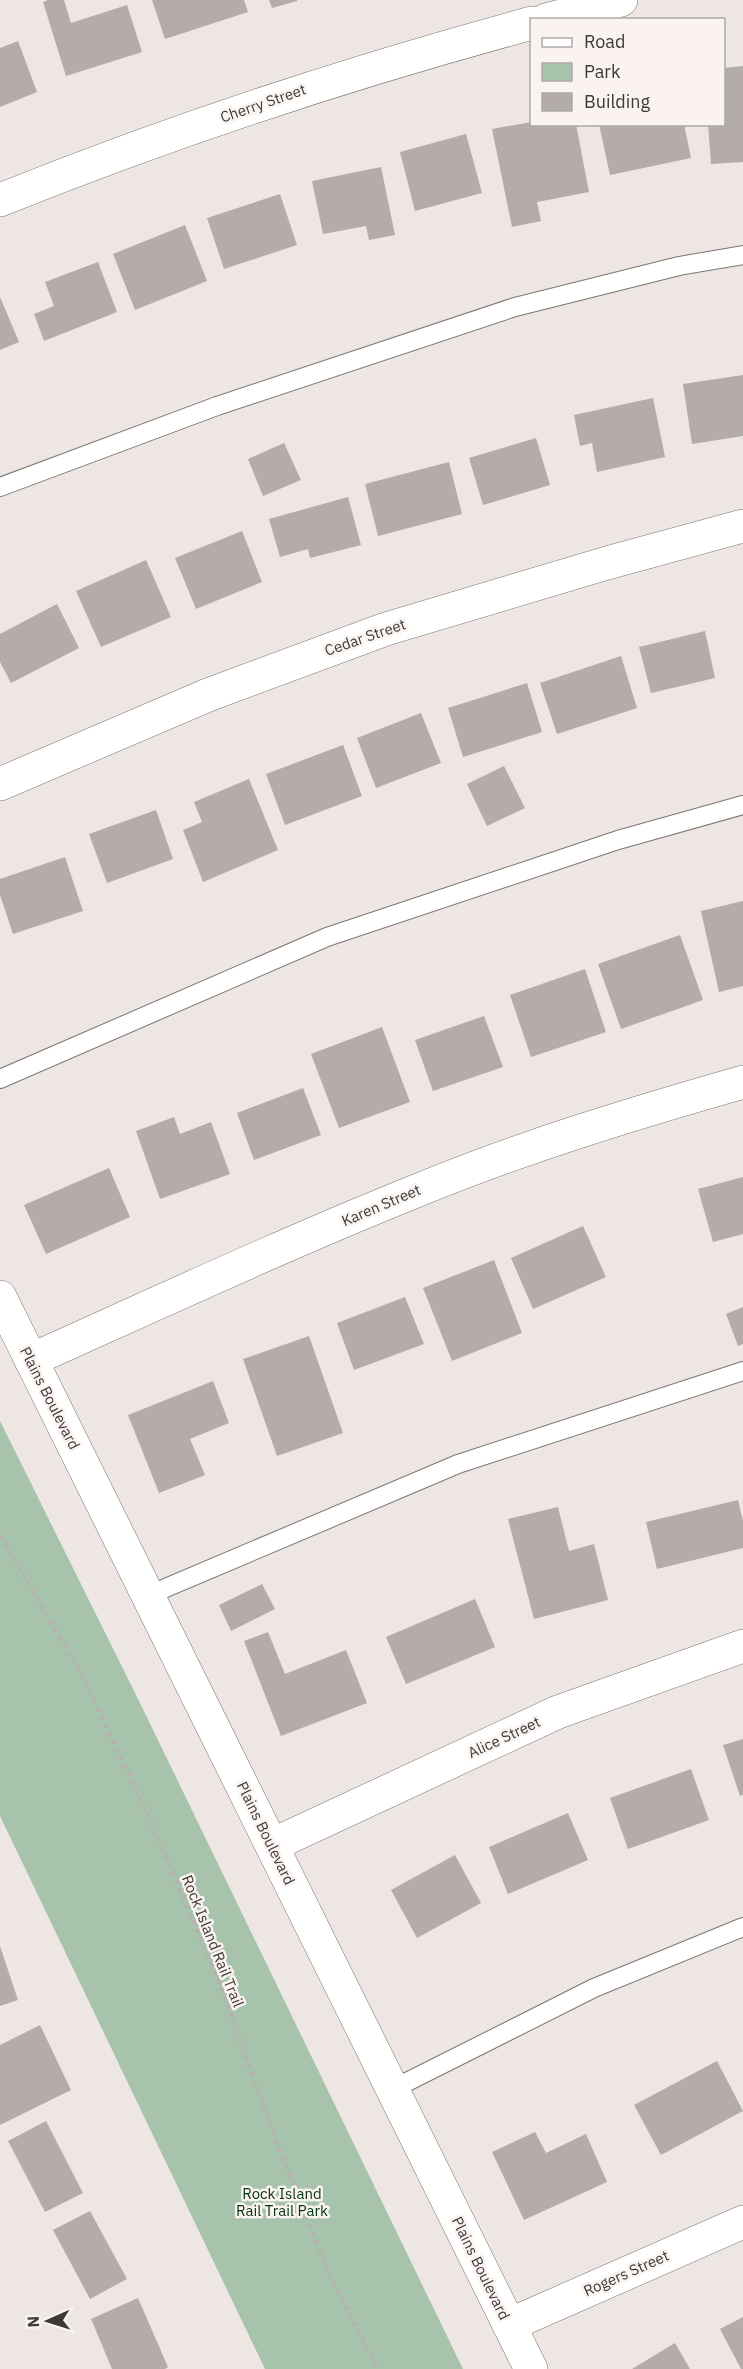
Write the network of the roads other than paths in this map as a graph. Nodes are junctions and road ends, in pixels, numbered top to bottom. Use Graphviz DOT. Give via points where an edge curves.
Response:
graph roads {
  1 [pos="621,0"];
  2 [pos="554,18"];
  3 [pos="530,23"];
  4 [pos="0,200"];
  5 [pos="743,255"];
  6 [pos="0,487"];
  7 [pos="743,526"];
  8 [pos="0,784"];
  9 [pos="743,805"];
  10 [pos="0,1079"];
  11 [pos="743,1082"];
  12 [pos="0,1297"];
  13 [pos="31,1360"];
  14 [pos="743,1371"];
  15 [pos="148,1595"];
  16 [pos="743,1646"];
  17 [pos="272,1845"];
  18 [pos="743,1927"];
  19 [pos="393,2089"];
  20 [pos="743,2222"];
  21 [pos="509,2325"];
  22 [pos="531,2369"];
  1 -- 2 [label="street"];
  3 -- 4 [label="street, Cherry Street" via="346,75 253,106"];
  5 -- 6 [label="lane" via="680,266 514,307 217,406"];
  7 -- 8 [label="street, Cedar Street" via="386,629 208,695"];
  9 -- 10 [label="lane" via="618,840 327,937"];
  11 -- 13 [label="street, Karen Street" via="542,1144 423,1188"];
  12 -- 13 [label="street, Plains Boulevard"];
  13 -- 15 [label="street, Plains Boulevard"];
  14 -- 15 [label="lane" via="458,1464"];
  15 -- 17 [label="street, Plains Boulevard"];
  16 -- 17 [label="street, Alice Street" via="558,1712"];
  17 -- 19 [label="street, Plains Boulevard"];
  18 -- 19 [label="lane" via="594,1988"];
  19 -- 21 [label="street, Plains Boulevard"];
  20 -- 21 [label="street, Rogers Street"];
  21 -- 22 [label="street, Plains Boulevard"];
}
